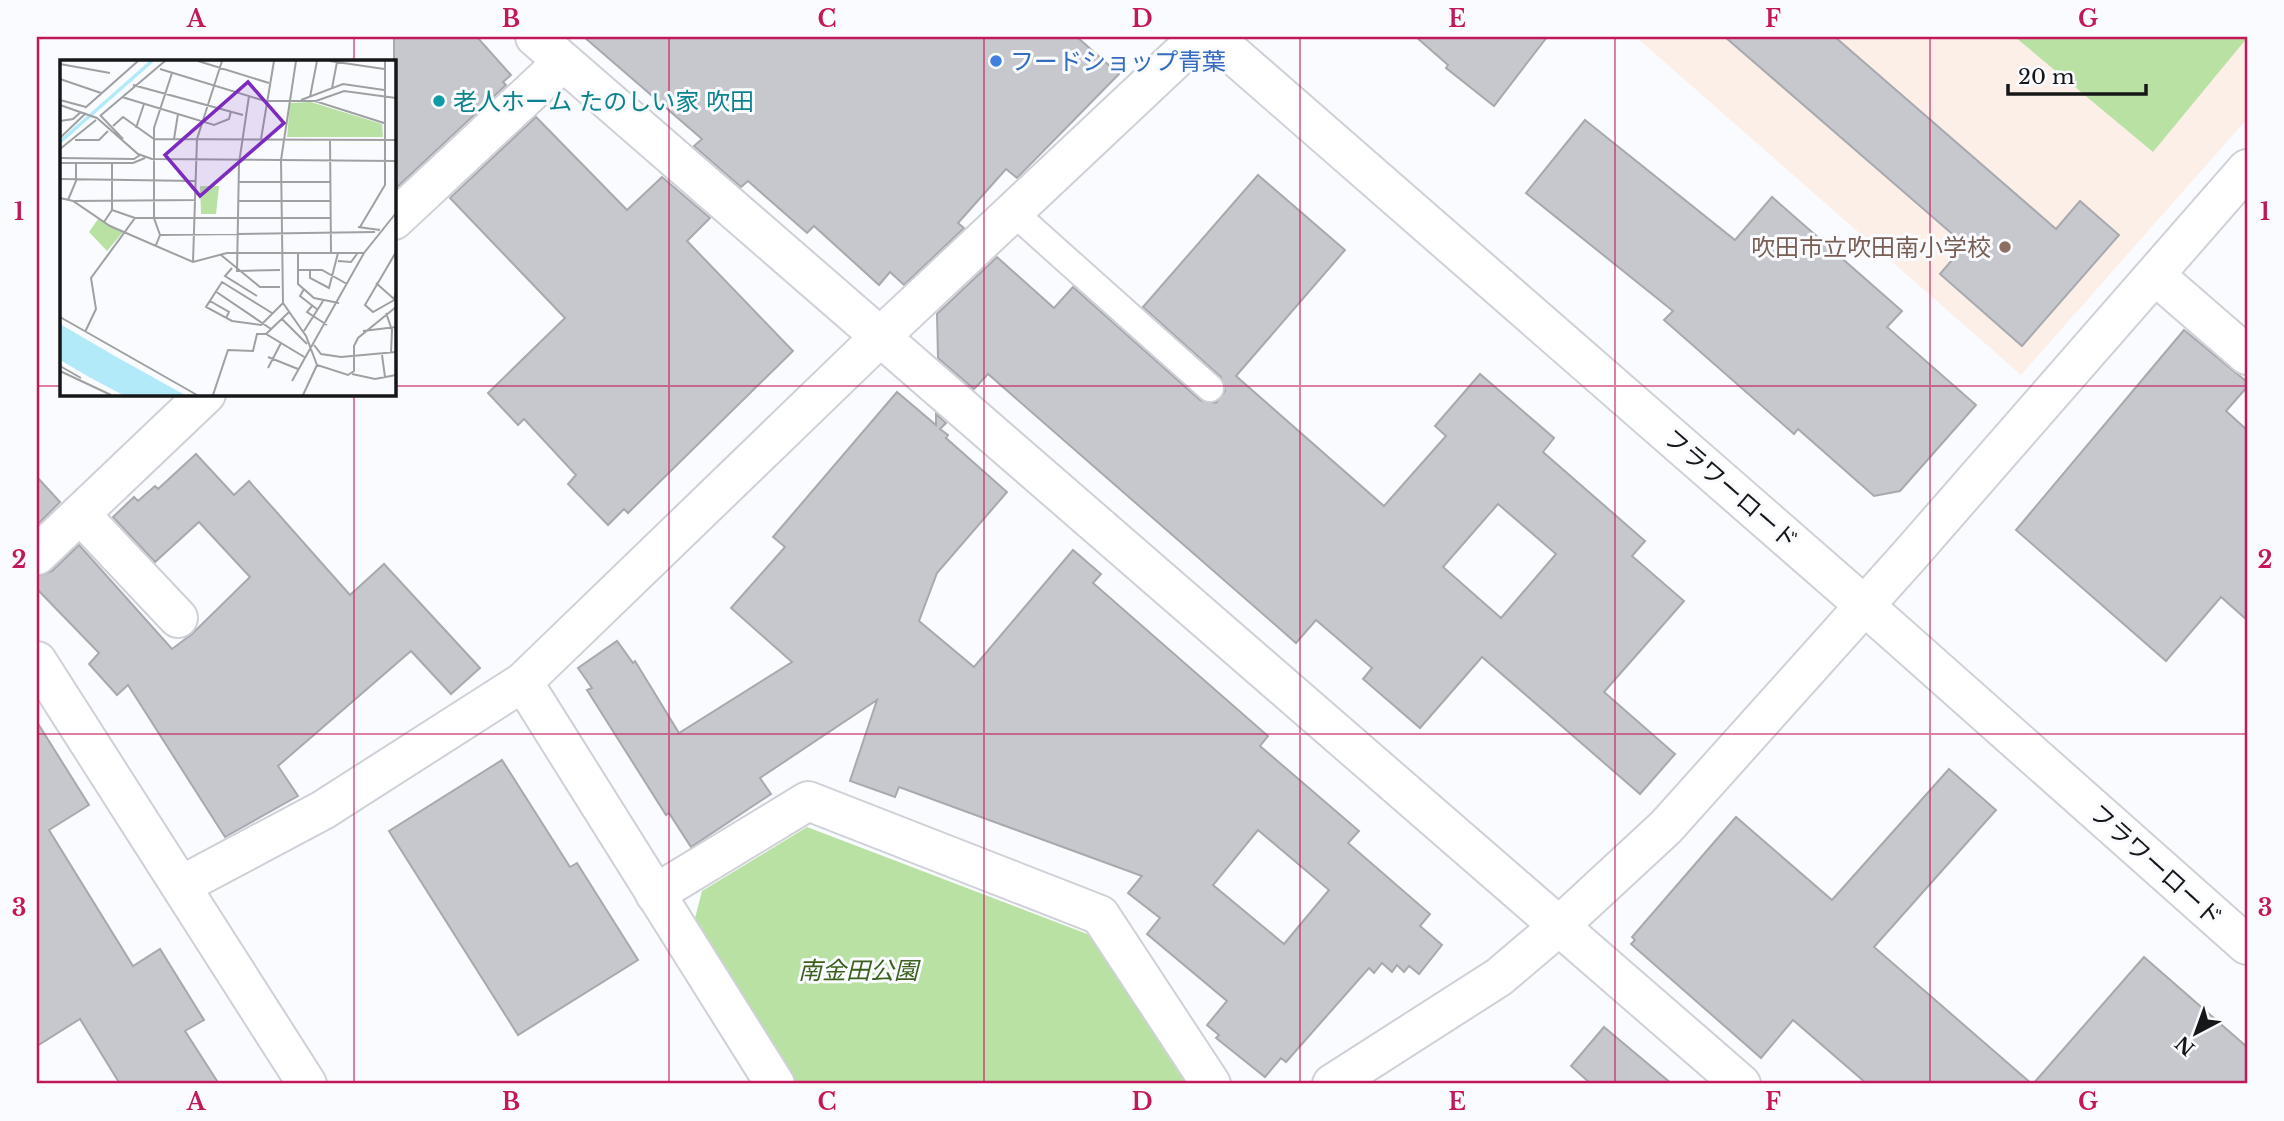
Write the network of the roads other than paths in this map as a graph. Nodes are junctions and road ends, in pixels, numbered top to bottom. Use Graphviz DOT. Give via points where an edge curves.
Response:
graph roads {
  1 [pos="535,37"];
  2 [pos="1199,37"];
  3 [pos="1213,37"];
  4 [pos="563,62"];
  5 [pos="2247,169"];
  6 [pos="1013,212"];
  7 [pos="396,218"];
  8 [pos="2156,276"];
  9 [pos="881,336"];
  10 [pos="2247,355"];
  11 [pos="1210,388"];
  12 [pos="198,397"];
  13 [pos="80,514"];
  14 [pos="37,555"];
  15 [pos="1865,606"];
  16 [pos="178,618"];
  17 [pos="37,661"];
  18 [pos="523,682"];
  19 [pos="182,885"];
  20 [pos="655,894"];
  21 [pos="1558,927"];
  22 [pos="2247,945"];
  23 [pos="307,1084"];
  24 [pos="775,1084"];
  25 [pos="1211,1084"];
  26 [pos="1332,1084"];
  27 [pos="1741,1084"];
  1 -- 4 [label="street"];
  2 -- 6 [label="street"];
  3 -- 15 [label="street, フラワーロード"];
  4 -- 7 [label="street"];
  4 -- 9 [label="street"];
  5 -- 8 [label="street"];
  6 -- 9 [label="street"];
  6 -- 11 [label="lane"];
  8 -- 10 [label="street"];
  8 -- 15 [label="street"];
  9 -- 18 [label="street"];
  9 -- 21 [label="street"];
  12 -- 13 [label="street"];
  13 -- 14 [label="street"];
  13 -- 16 [label="street"];
  15 -- 21 [label="street" via="1666,827"];
  15 -- 22 [label="street, フラワーロード"];
  17 -- 19 [label="street"];
  18 -- 19 [label="street" via="323,810"];
  18 -- 20 [label="street"];
  19 -- 23 [label="street"];
  20 -- 24 [label="street"];
  20 -- 25 [label="street" via="808,801 1100,915"];
  21 -- 26 [label="street" via="1499,977"];
  21 -- 27 [label="street"];
}
